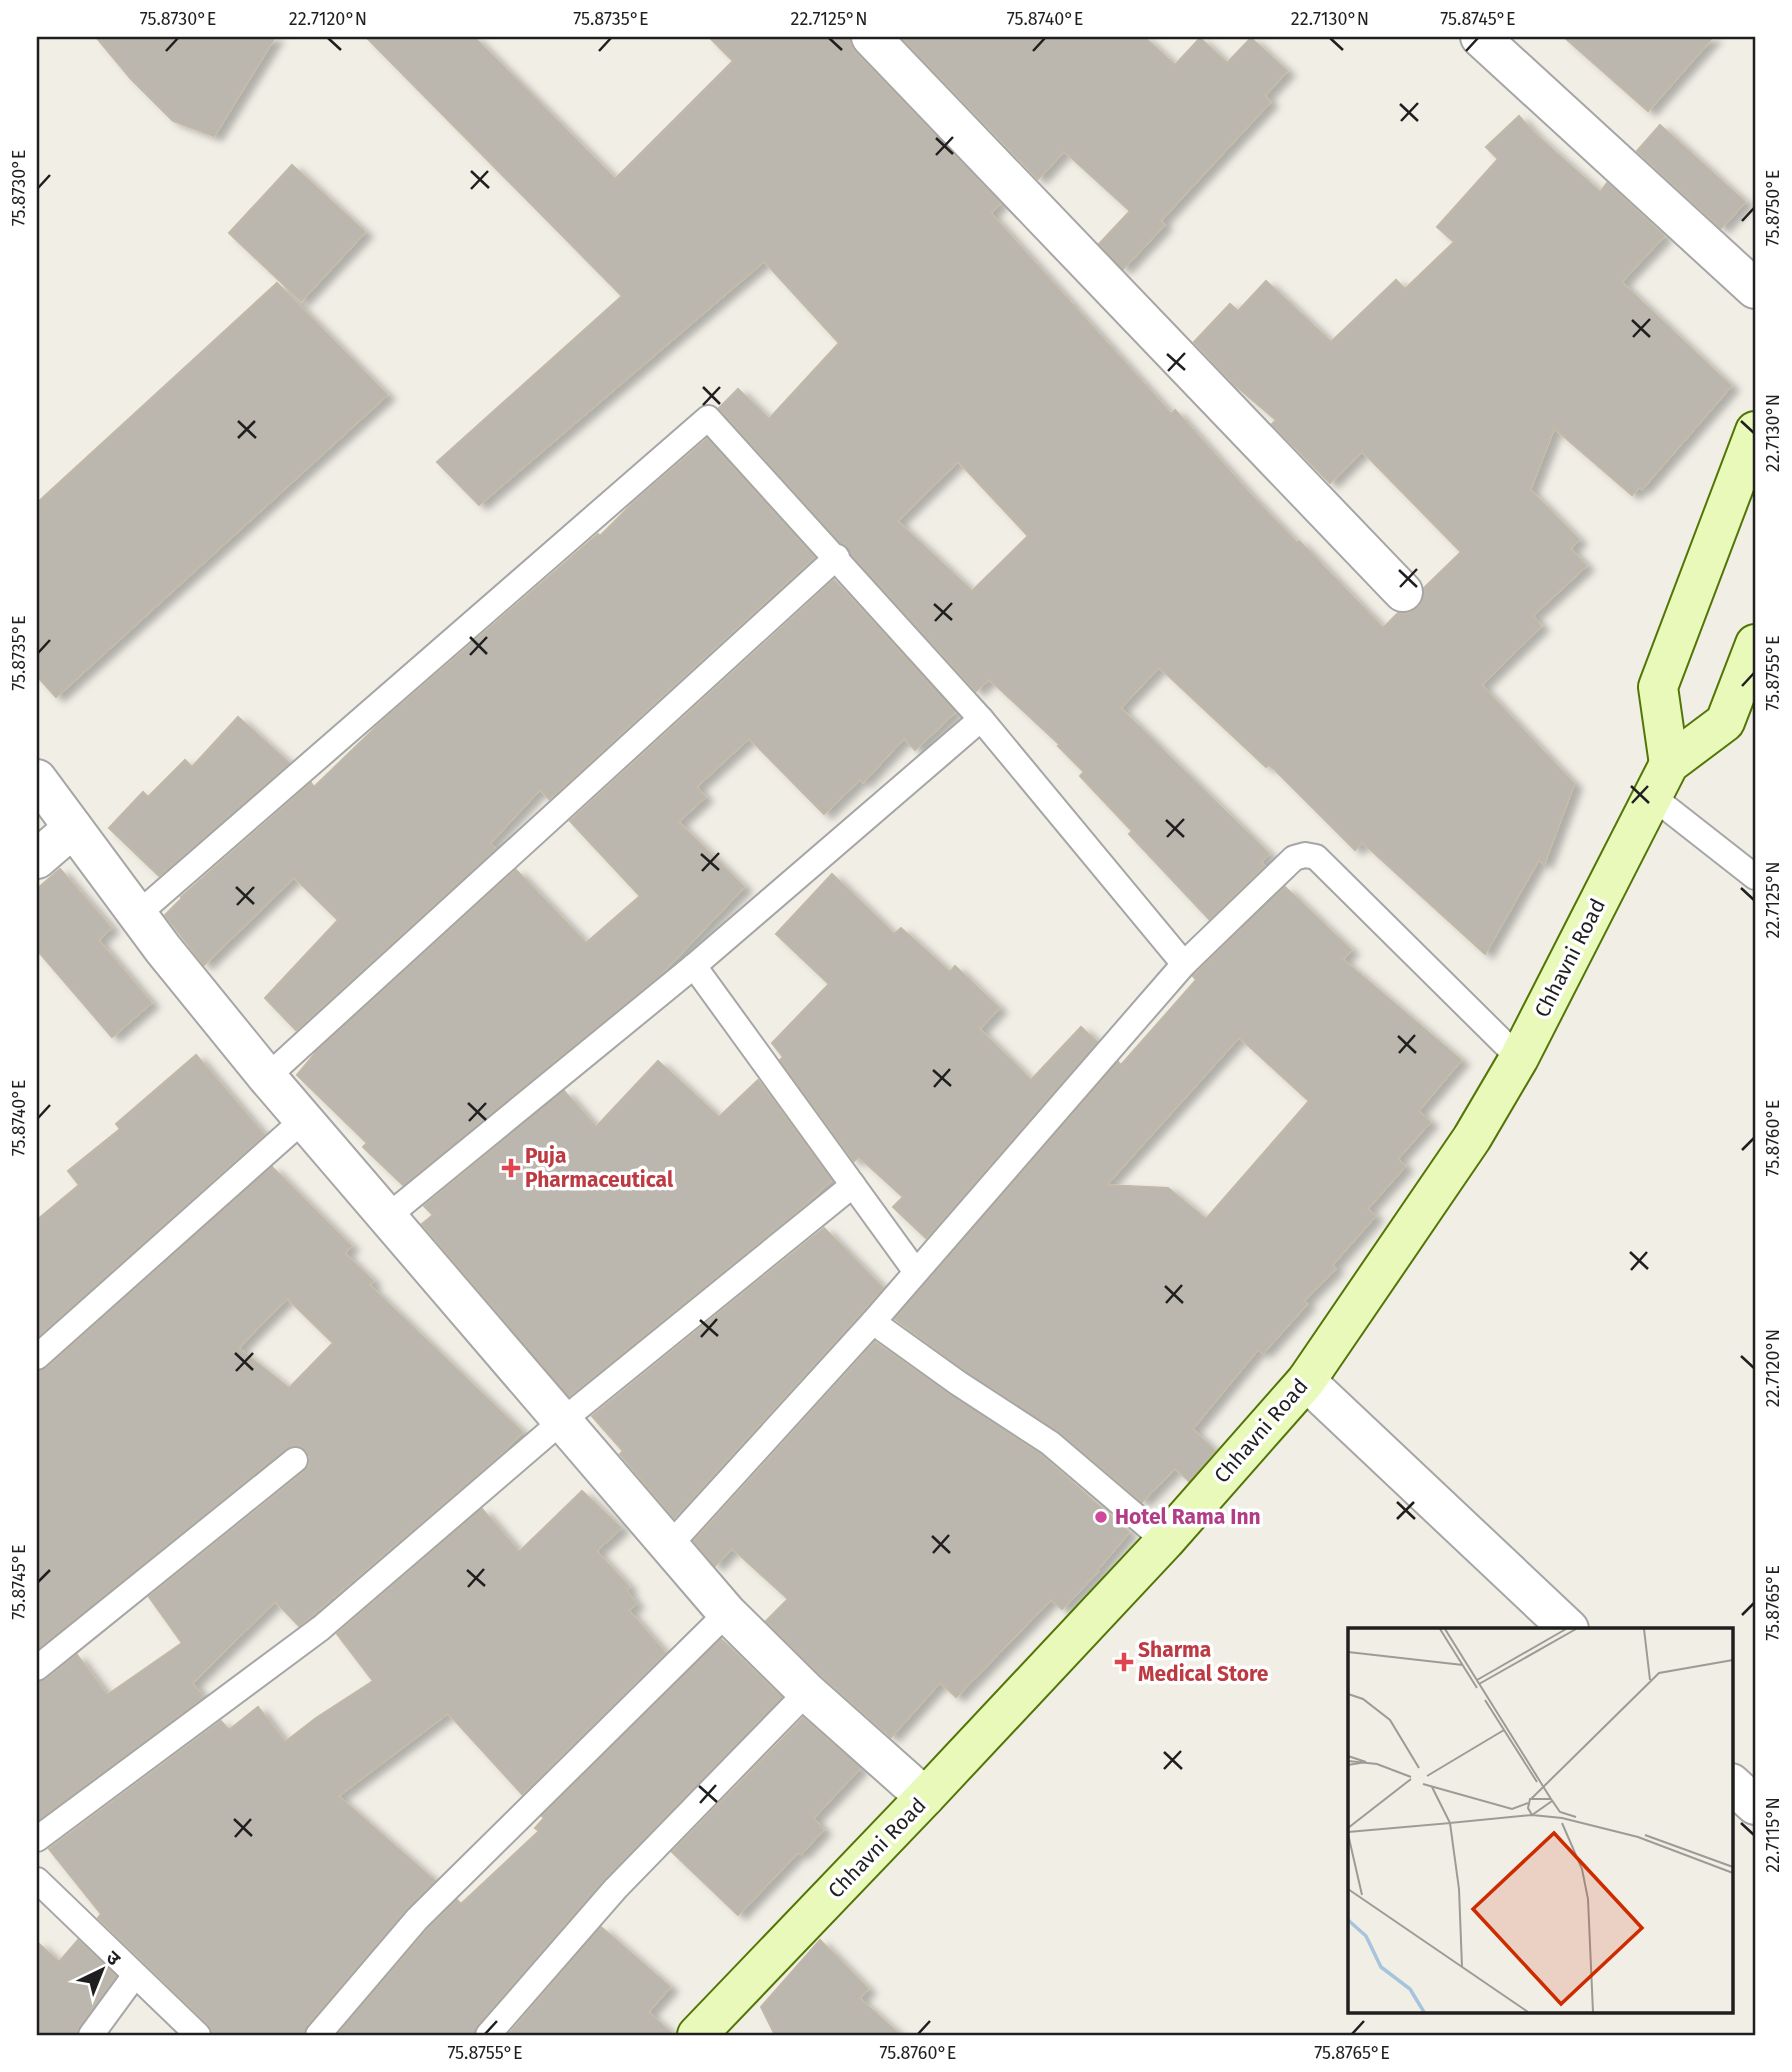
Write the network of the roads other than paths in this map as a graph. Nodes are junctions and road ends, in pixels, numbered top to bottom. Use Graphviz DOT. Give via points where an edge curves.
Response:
graph roads {
  1 [pos="871,37"];
  2 [pos="1480,37"];
  3 [pos="1755,289"];
  4 [pos="1755,431"];
  5 [pos="836,557"];
  6 [pos="1403,592"];
  7 [pos="1755,644"];
  8 [pos="981,719"];
  9 [pos="37,779"];
  10 [pos="1661,780"];
  11 [pos="73,828"];
  12 [pos="37,859"];
  13 [pos="1755,877"];
  14 [pos="138,914"];
  15 [pos="1184,964"];
  16 [pos="694,966"];
  17 [pos="1519,1058"];
  18 [pos="267,1077"];
  19 [pos="303,1120"];
  20 [pos="853,1185"];
  21 [pos="387,1217"];
  22 [pos="916,1272"];
  23 [pos="873,1322"];
  24 [pos="37,1357"];
  25 [pos="1306,1381"];
  26 [pos="562,1421"];
  27 [pos="295,1460"];
  28 [pos="1166,1541"];
  29 [pos="670,1545"];
  30 [pos="727,1613"];
  31 [pos="1568,1628"];
  32 [pos="37,1668"];
  33 [pos="807,1692"];
  34 [pos="925,1797"];
  35 [pos="37,1839"];
  36 [pos="37,1880"];
  37 [pos="135,1975"];
  38 [pos="91,2035"];
  39 [pos="198,2035"];
  40 [pos="318,2035"];
  41 [pos="488,2035"];
  42 [pos="697,2035"];
  1 -- 6 [label="street"];
  2 -- 3 [label="street"];
  4 -- 10 [label="main road" via="1658,687"];
  5 -- 8 [label="lane"];
  5 -- 14 [label="lane" via="708,418"];
  5 -- 18 [label="lane"];
  7 -- 10 [label="main road" via="1725,722"];
  8 -- 15 [label="lane"];
  8 -- 16 [label="lane"];
  9 -- 11 [label="street"];
  10 -- 13 [label="lane"];
  10 -- 17 [label="main road, Chhavni Road"];
  11 -- 12 [label="street"];
  11 -- 14 [label="street"];
  14 -- 18 [label="street"];
  15 -- 17 [label="lane" via="1294,858 1316,857"];
  15 -- 22 [label="lane"];
  16 -- 20 [label="lane"];
  16 -- 21 [label="lane"];
  17 -- 25 [label="main road, Chhavni Road" via="1472,1138"];
  18 -- 19 [label="street"];
  19 -- 21 [label="street"];
  19 -- 24 [label="lane"];
  20 -- 22 [label="lane"];
  20 -- 26 [label="lane"];
  21 -- 26 [label="street"];
  22 -- 23 [label="lane"];
  23 -- 28 [label="lane" via="1050,1443"];
  23 -- 29 [label="lane"];
  25 -- 28 [label="main road, Chhavni Road"];
  25 -- 31 [label="street"];
  26 -- 29 [label="street"];
  26 -- 35 [label="lane" via="321,1628"];
  27 -- 32 [label="lane"];
  28 -- 34 [label="main road, Chhavni Road"];
  29 -- 30 [label="street"];
  30 -- 33 [label="street"];
  30 -- 40 [label="lane" via="417,1919"];
  33 -- 34 [label="street"];
  33 -- 41 [label="lane" via="616,1888"];
  34 -- 42 [label="main road, Chhavni Road"];
  36 -- 37 [label="lane"];
  37 -- 38 [label="lane"];
  37 -- 39 [label="lane"];
}
